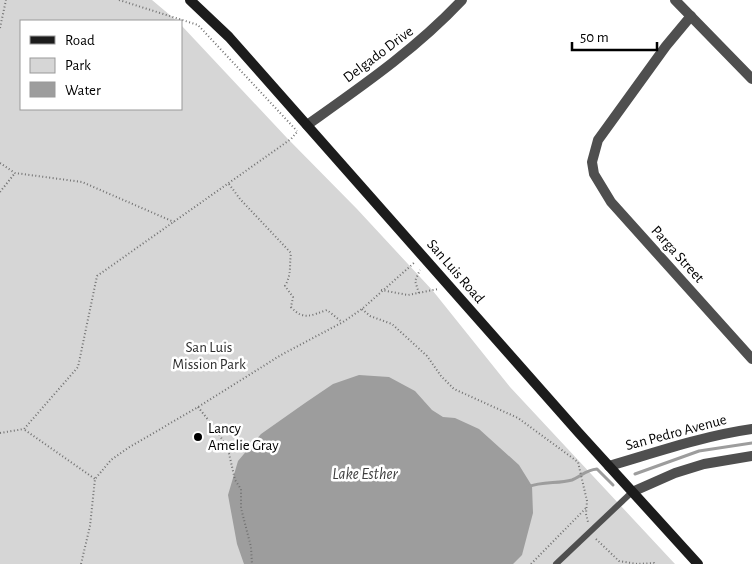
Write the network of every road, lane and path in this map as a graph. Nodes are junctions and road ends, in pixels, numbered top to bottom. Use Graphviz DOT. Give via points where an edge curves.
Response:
graph roads {
  1 [pos="6,0"];
  2 [pos="119,0"];
  3 [pos="190,0"];
  4 [pos="462,0"];
  5 [pos="675,0"];
  6 [pos="692,16"];
  7 [pos="180,20"];
  8 [pos="182,21"];
  9 [pos="0,28"];
  10 [pos="752,79"];
  11 [pos="307,125"];
  12 [pos="0,163"];
  13 [pos="15,173"];
  14 [pos="229,184"];
  15 [pos="0,192"];
  16 [pos="174,222"];
  17 [pos="422,256"];
  18 [pos="421,269"];
  19 [pos="432,282"];
  20 [pos="381,290"];
  21 [pos="418,293"];
  22 [pos="362,309"];
  23 [pos="343,322"];
  24 [pos="752,359"];
  25 [pos="198,407"];
  26 [pos="24,429"];
  27 [pos="752,430"];
  28 [pos="0,433"];
  29 [pos="752,456"];
  30 [pos="609,466"];
  31 [pos="95,479"];
  32 [pos="632,492"];
  33 [pos="586,508"];
  34 [pos="590,530"];
  35 [pos="81,564"];
  36 [pos="252,564"];
  37 [pos="531,564"];
  38 [pos="556,564"];
  39 [pos="655,564"];
  40 [pos="698,564"];
  1 -- 9 [label="path"];
  2 -- 7 [label="path"];
  3 -- 11 [label="street, San Luis Road" via="229,37"];
  4 -- 11 [label="street, Delgado Drive" via="387,68"];
  5 -- 6 [label="street"];
  6 -- 10 [label="street"];
  6 -- 24 [label="street, Parga Street" via="666,46 598,140 592,162 594,174 611,202"];
  8 -- 14 [label="path" via="198,26 297,132"];
  11 -- 17 [label="street, San Luis Road"];
  12 -- 13 [label="path"];
  13 -- 15 [label="path"];
  13 -- 16 [label="path" via="82,182"];
  14 -- 16 [label="path"];
  14 -- 23 [label="path" via="290,253 291,275 286,286 293,296 291,307 297,314 308,316 327,310"];
  16 -- 26 [label="path" via="97,276 78,367"];
  17 -- 20 [label="path"];
  17 -- 30 [label="street, San Luis Road"];
  18 -- 21 [label="path" via="415,281"];
  19 -- 21 [label="path" via="438,289"];
  20 -- 21 [label="path" via="408,295"];
  20 -- 22 [label="path"];
  22 -- 23 [label="path"];
  22 -- 33 [label="path" via="370,316 392,324 427,356 454,388 518,418 578,462"];
  23 -- 25 [label="path"];
  25 -- 31 [label="path" via="110,460"];
  25 -- 36 [label="path" via="228,449 235,480 241,489 241,508"];
  26 -- 28 [label="path"];
  26 -- 31 [label="path"];
  27 -- 30 [label="street, San Pedro Avenue" via="673,446"];
  29 -- 32 [label="street" via="704,464"];
  30 -- 32 [label="street, San Luis Road"];
  31 -- 35 [label="path" via="90,526"];
  32 -- 34 [label="lane"];
  32 -- 40 [label="street, San Luis Road"];
  33 -- 34 [label="path"];
  33 -- 37 [label="path"];
  34 -- 38 [label="lane"];
  34 -- 39 [label="path" via="619,561"];
}
